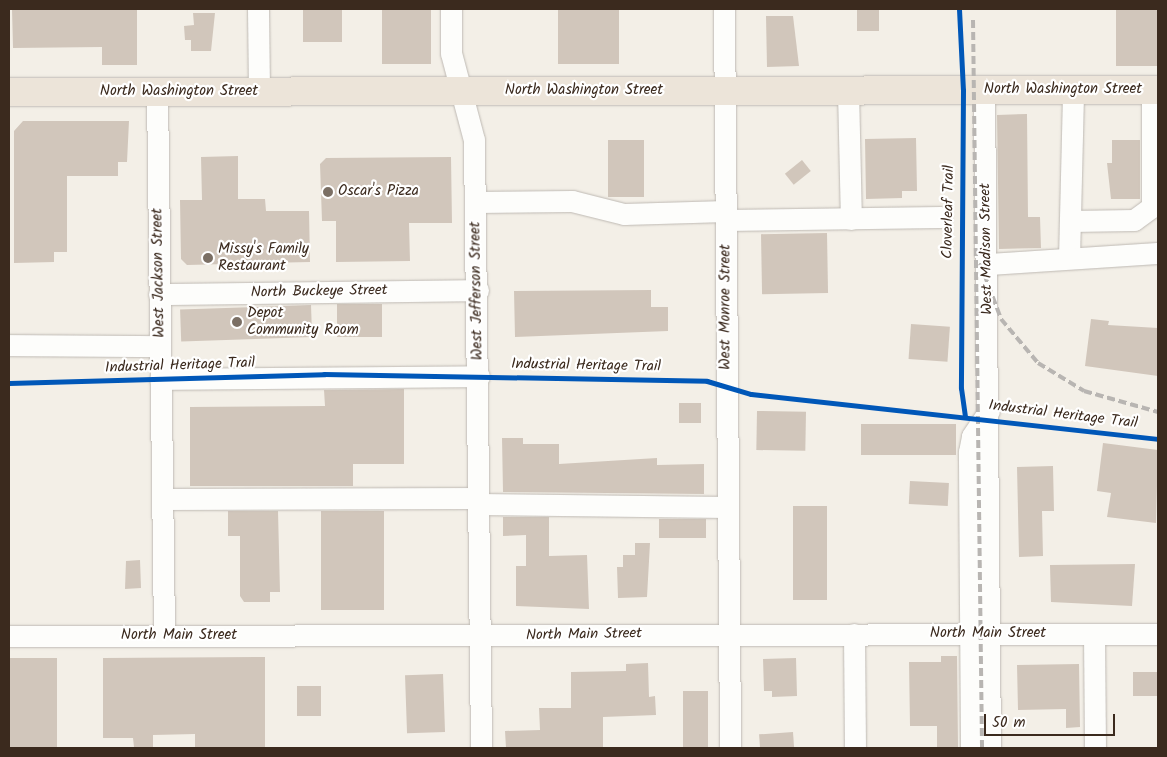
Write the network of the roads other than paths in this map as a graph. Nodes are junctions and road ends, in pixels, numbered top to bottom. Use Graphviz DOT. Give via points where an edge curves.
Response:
graph roads {
  1 [pos="258,9"];
  2 [pos="451,9"];
  3 [pos="724,9"];
  4 [pos="1073,89"];
  5 [pos="724,90"];
  6 [pos="848,90"];
  7 [pos="984,90"];
  8 [pos="1155,90"];
  9 [pos="157,91"];
  10 [pos="461,91"];
  11 [pos="9,92"];
  12 [pos="259,92"];
  13 [pos="476,202"];
  14 [pos="726,216"];
  15 [pos="941,217"];
  16 [pos="851,219"];
  17 [pos="1071,221"];
  18 [pos="1158,254"];
  19 [pos="1069,258"];
  20 [pos="988,264"];
  21 [pos="478,290"];
  22 [pos="160,294"];
  23 [pos="9,345"];
  24 [pos="160,346"];
  25 [pos="479,376"];
  26 [pos="160,379"];
  27 [pos="162,499"];
  28 [pos="479,501"];
  29 [pos="728,507"];
  30 [pos="729,634"];
  31 [pos="854,634"];
  32 [pos="979,634"];
  33 [pos="1094,634"];
  34 [pos="1158,634"];
  35 [pos="9,636"];
  36 [pos="164,636"];
  37 [pos="479,636"];
  38 [pos="481,748"];
  39 [pos="730,748"];
  40 [pos="855,748"];
  41 [pos="971,748"];
  42 [pos="990,748"];
  43 [pos="1095,748"];
  1 -- 12 [label="street"];
  2 -- 10 [label="street, West Jefferson Street" via="451,53"];
  3 -- 5 [label="street, West Monroe Street"];
  4 -- 7 [label="main road, North Washington Street"];
  4 -- 8 [label="main road, North Washington Street"];
  4 -- 17 [label="street"];
  5 -- 6 [label="main road, North Washington Street"];
  5 -- 10 [label="main road, North Washington Street"];
  5 -- 14 [label="street, West Monroe Street"];
  6 -- 7 [label="main road, North Washington Street"];
  6 -- 16 [label="street"];
  7 -- 20 [label="street, West Madison Street"];
  8 -- 17 [label="street" via="1152,207 1134,220"];
  9 -- 11 [label="main road, North Washington Street"];
  9 -- 12 [label="main road, North Washington Street"];
  9 -- 22 [label="street, West Jackson Street"];
  10 -- 12 [label="main road, North Washington Street"];
  10 -- 13 [label="street, West Jefferson Street" via="473,133"];
  13 -- 14 [label="street" via="572,201 624,214"];
  13 -- 21 [label="street, West Jefferson Street"];
  14 -- 16 [label="street"];
  14 -- 29 [label="street, West Monroe Street"];
  15 -- 16 [label="street"];
  17 -- 19 [label="street"];
  18 -- 19 [label="street"];
  19 -- 20 [label="street"];
  20 -- 32 [label="street, West Madison Street" via="989,413 969,447"];
  21 -- 22 [label="street, North Buckeye Street"];
  21 -- 25 [label="street, West Jefferson Street"];
  22 -- 24 [label="street, West Jackson Street"];
  23 -- 24 [label="street"];
  24 -- 26 [label="street, West Jackson Street"];
  25 -- 26 [label="street, Industrial Heritage Trail"];
  25 -- 28 [label="street, West Jefferson Street"];
  26 -- 27 [label="street, West Jackson Street"];
  27 -- 28 [label="street"];
  27 -- 36 [label="street, West Jackson Street"];
  28 -- 29 [label="street"];
  28 -- 37 [label="street, West Jefferson Street"];
  29 -- 30 [label="street, West Monroe Street"];
  30 -- 31 [label="street, North Main Street"];
  30 -- 37 [label="street, North Main Street"];
  30 -- 39 [label="street, West Monroe Street"];
  31 -- 32 [label="street, North Main Street"];
  31 -- 40 [label="street"];
  32 -- 33 [label="street, North Main Street"];
  32 -- 41 [label="street"];
  32 -- 42 [label="street"];
  33 -- 34 [label="street, North Main Street"];
  33 -- 43 [label="street"];
  35 -- 36 [label="street, North Main Street"];
  36 -- 37 [label="street, North Main Street"];
  37 -- 38 [label="street, West Jefferson Street"];
}
